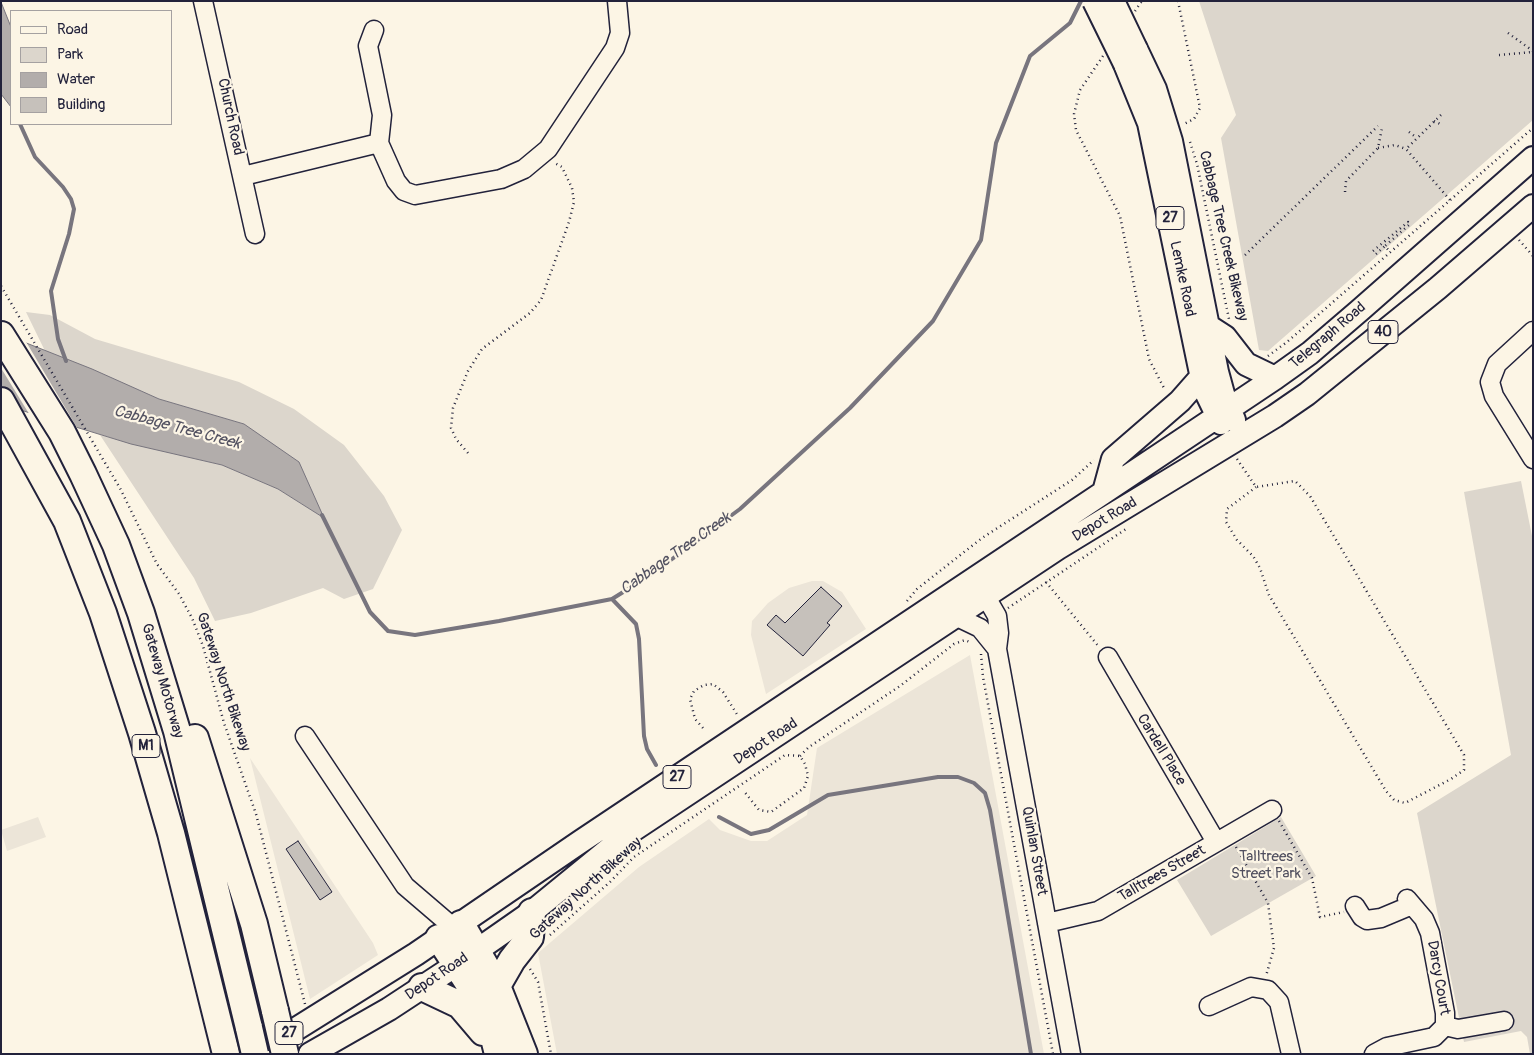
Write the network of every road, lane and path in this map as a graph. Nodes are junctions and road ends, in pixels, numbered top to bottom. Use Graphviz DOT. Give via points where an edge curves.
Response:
graph roads {
  1 [pos="203,1"];
  2 [pos="617,1"];
  3 [pos="1094,1"];
  4 [pos="1113,1"];
  5 [pos="1142,1"];
  6 [pos="1178,1"];
  7 [pos="1132,16"];
  8 [pos="374,30"];
  9 [pos="1508,33"];
  10 [pos="1533,51"];
  11 [pos="1106,52"];
  12 [pos="1499,55"];
  13 [pos="1130,56"];
  14 [pos="1441,115"];
  15 [pos="1434,122"];
  16 [pos="1440,124"];
  17 [pos="1378,126"];
  18 [pos="1382,128"];
  19 [pos="1533,128"];
  20 [pos="1185,130"];
  21 [pos="1409,132"];
  22 [pos="1187,135"];
  23 [pos="1417,138"];
  24 [pos="380,143"];
  25 [pos="1378,148"];
  26 [pos="1406,149"];
  27 [pos="541,155"];
  28 [pos="1533,158"];
  29 [pos="242,176"];
  30 [pos="1345,192"];
  31 [pos="1450,200"];
  32 [pos="1533,206"];
  33 [pos="255,234"];
  34 [pos="1518,239"];
  35 [pos="1386,246"];
  36 [pos="1373,251"];
  37 [pos="1390,252"];
  38 [pos="1376,254"];
  39 [pos="1245,255"];
  40 [pos="1533,256"];
  41 [pos="1,286"];
  42 [pos="1230,321"];
  43 [pos="1208,326"];
  44 [pos="1533,331"];
  45 [pos="1,335"];
  46 [pos="1265,357"];
  47 [pos="1202,376"];
  48 [pos="1275,378"];
  49 [pos="1167,394"];
  50 [pos="1,401"];
  51 [pos="1223,412"];
  52 [pos="1237,447"];
  53 [pos="468,453"];
  54 [pos="1099,456"];
  55 [pos="1533,459"];
  56 [pos="1256,487"];
  57 [pos="1104,492"];
  58 [pos="1046,582"];
  59 [pos="986,597"];
  60 [pos="932,606"];
  61 [pos="903,607"];
  62 [pos="955,616"];
  63 [pos="975,644"];
  64 [pos="978,648"];
  65 [pos="997,649"];
  66 [pos="1108,657"];
  67 [pos="171,709"];
  68 [pos="746,712"];
  69 [pos="703,728"];
  70 [pos="305,736"];
  71 [pos="800,756"];
  72 [pos="743,790"];
  73 [pos="1272,810"];
  74 [pos="1222,838"];
  75 [pos="1356,908"];
  76 [pos="532,912"];
  77 [pos="1047,923"];
  78 [pos="451,930"];
  79 [pos="548,937"];
  80 [pos="478,950"];
  81 [pos="456,965"];
  82 [pos="528,965"];
  83 [pos="497,986"];
  84 [pos="422,988"];
  85 [pos="1263,988"];
  86 [pos="305,1006"];
  87 [pos="1209,1006"];
  88 [pos="1504,1021"];
  89 [pos="1445,1026"];
  90 [pos="497,1050"];
  91 [pos="225,1051"];
  92 [pos="256,1054"];
  93 [pos="285,1054"];
  94 [pos="310,1054"];
  95 [pos="524,1054"];
  96 [pos="551,1054"];
  97 [pos="1053,1054"];
  98 [pos="1071,1054"];
  99 [pos="1291,1054"];
  100 [pos="1374,1054"];
  1 -- 29 [label="street, Church Road"];
  2 -- 27 [label="street" via="620,33 615,48"];
  3 -- 13 [label="main road, Lemke Road / 27, bridge"];
  4 -- 13 [label="main road, Lemke Road / 27, bridge"];
  5 -- 7 [label="path"];
  6 -- 20 [label="path" via="1200,108 1194,119 1183,125"];
  8 -- 24 [label="street" via="368,46 382,115"];
  9 -- 10 [label="path"];
  10 -- 12 [label="path"];
  11 -- 49 [label="path" via="1080,90 1074,114 1076,130 1120,216 1149,359"];
  13 -- 43 [label="main road, Lemke Road / 27" via="1155,89 1171,141"];
  13 -- 47 [label="main road, Lemke Road / 27" via="1154,146"];
  14 -- 15 [label="path"];
  15 -- 16 [label="path"];
  15 -- 23 [label="path"];
  17 -- 39 [label="path"];
  18 -- 25 [label="path"];
  19 -- 31 [label="path"];
  21 -- 23 [label="path"];
  22 -- 42 [label="path, Cabbage Tree Creek Bikeway" via="1197,164"];
  23 -- 26 [label="path"];
  24 -- 27 [label="street" via="396,181 404,191 415,195 501,179"];
  24 -- 29 [label="street"];
  25 -- 26 [label="path" via="1395,145"];
  25 -- 30 [label="path" via="1346,181"];
  26 -- 31 [label="path"];
  27 -- 53 [label="path" via="562,167 572,188 574,202 541,300 530,313 482,349 468,371 453,408 451,428 456,440"];
  28 -- 48 [label="main road, Telegraph Road / 40" via="1359,311"];
  29 -- 33 [label="street, Church Road"];
  31 -- 37 [label="path"];
  32 -- 52 [label="main road, Telegraph Road / 40" via="1438,288"];
  34 -- 40 [label="path"];
  35 -- 36 [label="path" via="1410,224 1408,222"];
  35 -- 37 [label="path"];
  35 -- 38 [label="path"];
  37 -- 46 [label="path" via="1287,342"];
  41 -- 86 [label="path, Gateway North Bikeway" via="121,490 157,564 187,608 203,646 224,723 256,814"];
  43 -- 48 [label="main road" via="1225,337 1246,364"];
  43 -- 51 [label="main road, Lemke Road / 27"];
  44 -- 55 [label="street" via="1497,364 1490,382 1494,396"];
  45 -- 67 [label="highway, Gateway Motorway / M1" via="62,432 83,474 142,613"];
  47 -- 51 [label="main road, Lemke Road / 27" via="1207,395"];
  47 -- 57 [label="main road" via="1180,401 1113,459"];
  48 -- 51 [label="main road, Telegraph Road / 40"];
  50 -- 91 [label="highway, M1" via="35,459 84,559 171,833"];
  51 -- 52 [label="main road, Lemke Road / 27"];
  51 -- 57 [label="main road, Telegraph Road / 40"];
  52 -- 56 [label="path"];
  52 -- 59 [label="main road, Depot Road / 27" via="1102,520"];
  54 -- 61 [label="path" via="1072,480 982,538 917,589"];
  56 -- 56 [label="path" via="1295,481 1310,496 1464,755 1464,770 1451,780 1405,803 1394,800 1386,791 1269,595 1253,556 1237,540 1226,522 1227,509"];
  57 -- 60 [label="main road, Depot Road / 27"];
  58 -- 66 [label="path"];
  59 -- 60 [label="street" via="968,594 950,604"];
  59 -- 62 [label="main road, Depot Road / 27"];
  59 -- 65 [label="street, Quinlan Street" via="997,616"];
  60 -- 78 [label="main road, Depot Road / 27"];
  62 -- 65 [label="street, Quinlan Street" via="980,628"];
  62 -- 76 [label="main road, Depot Road / 27" via="630,832"];
  63 -- 71 [label="path" via="964,640 954,644"];
  64 -- 97 [label="path"];
  65 -- 77 [label="street, Quinlan Street"];
  66 -- 74 [label="street, Cardell Place"];
  67 -- 92 [label="highway, Gateway Motorway / M1, bridge"];
  67 -- 93 [label="highway, bridge" via="194,734 254,924"];
  68 -- 69 [label="path" via="738,717 723,692 713,684 704,685 694,691 690,699 695,719"];
  70 -- 78 [label="street" via="405,886"];
  71 -- 72 [label="path" via="808,776 807,782 778,809 771,812 759,810"];
  71 -- 79 [label="path, Gateway North Bikeway" via="785,756 634,857"];
  73 -- 74 [label="street, Talltrees Street"];
  73 -- 75 [label="path" via="1312,878 1320,917"];
  74 -- 77 [label="street, Talltrees Street" via="1098,911"];
  74 -- 85 [label="path" via="1268,904 1274,948"];
  75 -- 89 [label="street, Darcy Court" via="1364,920 1371,920 1410,902 1424,919 1430,933"];
  76 -- 80 [label="main road, Depot Road / 27"];
  76 -- 83 [label="highway" via="530,937"];
  77 -- 98 [label="street, Quinlan Street"];
  78 -- 80 [label="highway"];
  78 -- 81 [label="highway"];
  78 -- 92 [label="main road, Depot Road / 27"];
  80 -- 81 [label="main road, Depot Road / 27"];
  80 -- 83 [label="highway"];
  81 -- 84 [label="main road, Depot Road / 27"];
  81 -- 90 [label="highway" via="490,1022"];
  82 -- 96 [label="path" via="538,982"];
  83 -- 95 [label="highway"];
  84 -- 90 [label="highway" via="460,1005"];
  84 -- 94 [label="main road, Depot Road / 27"];
  85 -- 87 [label="street" via="1246,989"];
  85 -- 99 [label="street" via="1279,1002"];
  88 -- 89 [label="street" via="1458,1029"];
  89 -- 100 [label="street" via="1434,1037 1386,1047"];
}
